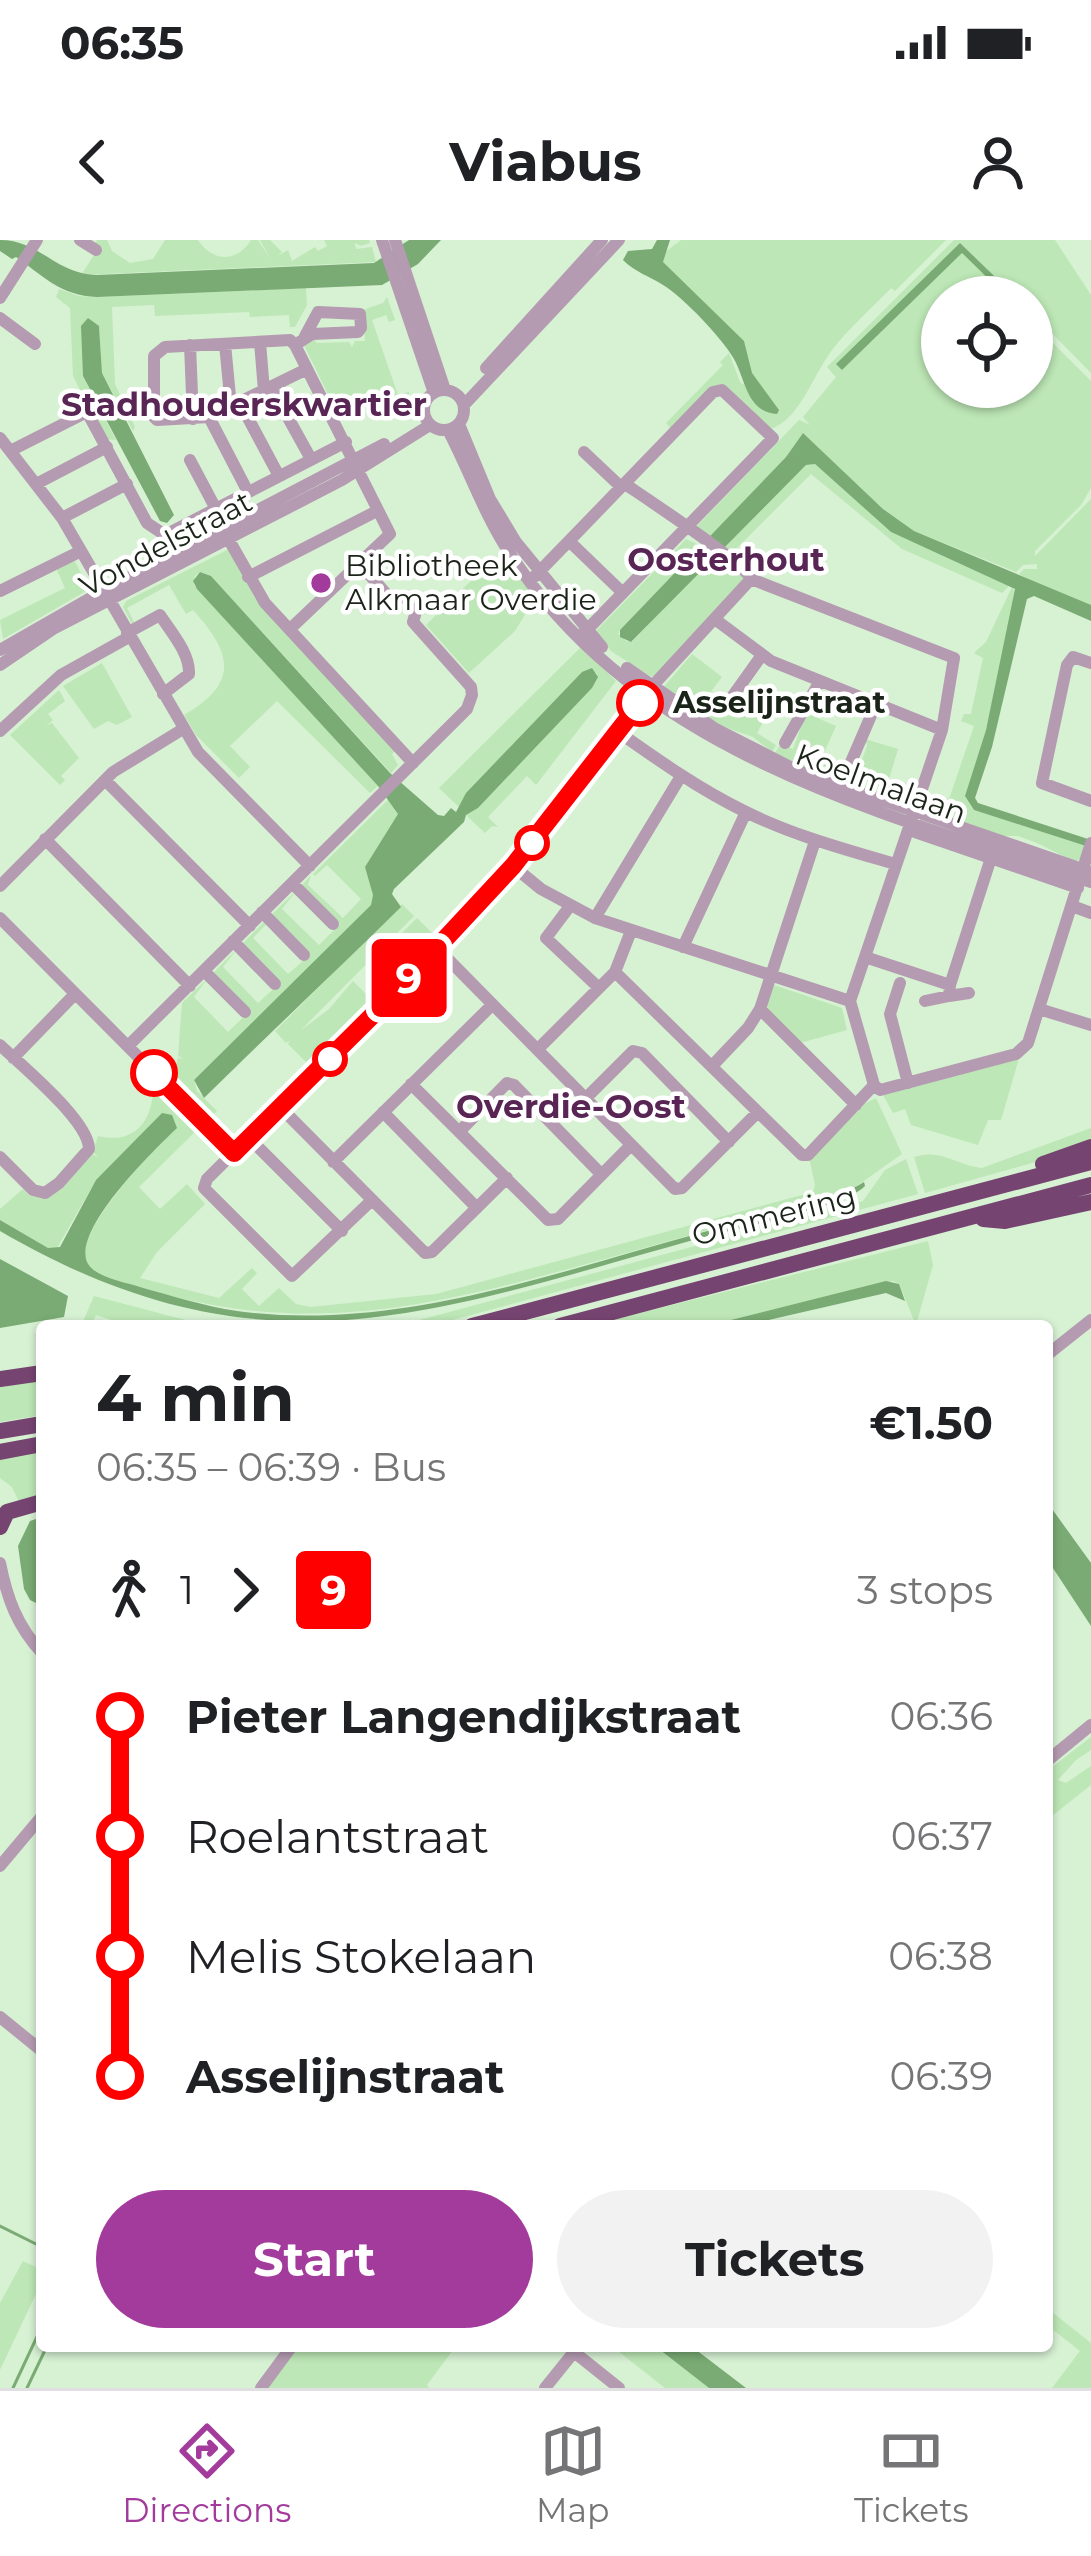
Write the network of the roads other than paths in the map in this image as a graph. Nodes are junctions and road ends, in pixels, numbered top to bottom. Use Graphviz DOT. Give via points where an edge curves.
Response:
graph roads {
  1 [pos="80,240"];
  2 [pos="602,240"];
  3 [pos="619,240"];
  4 [pos="35,244"];
  5 [pos="390,245"];
  6 [pos="97,250"];
  7 [pos="595,257"];
  8 [pos="0,298"];
  9 [pos="0,317"];
  10 [pos="260,342"];
  11 [pos="35,344"];
  12 [pos="225,344"];
  13 [pos="190,345"];
  14 [pos="308,369"];
  15 [pos="268,389"];
  16 [pos="450,396"];
  17 [pos="236,405"];
  18 [pos="209,417"];
  19 [pos="193,419"];
  20 [pos="428,421"];
  21 [pos="453,427"];
  22 [pos="0,438"];
  23 [pos="346,442"];
  24 [pos="106,447"];
  25 [pos="12,450"];
  26 [pos="584,452"];
  27 [pos="190,460"];
  28 [pos="310,460"];
  29 [pos="356,466"];
  30 [pos="279,476"];
  31 [pos="38,483"];
  32 [pos="127,484"];
  33 [pos="623,486"];
  34 [pos="248,492"];
  35 [pos="216,509"];
  36 [pos="377,511"];
  37 [pos="62,518"];
  38 [pos="687,526"];
  39 [pos="225,533"];
  40 [pos="569,541"];
  41 [pos="81,551"];
  42 [pos="361,565"];
  43 [pos="534,577"];
  44 [pos="248,578"];
  45 [pos="749,581"];
  46 [pos="0,591"];
  47 [pos="622,593"];
  48 [pos="106,596"];
  49 [pos="400,598"];
  50 [pos="417,608"];
  51 [pos="716,620"];
  52 [pos="290,629"];
  53 [pos="583,634"];
  54 [pos="128,635"];
  55 [pos="0,650"];
  56 [pos="762,655"];
  57 [pos="0,664"];
  58 [pos="1091,664"];
  59 [pos="820,681"];
  60 [pos="649,690"];
  61 [pos="163,694"];
  62 [pos="877,704"];
  63 [pos="722,711"];
  64 [pos="183,729"];
  65 [pos="942,730"];
  66 [pos="0,731"];
  67 [pos="616,731"];
  68 [pos="785,743"];
  69 [pos="413,764"];
  70 [pos="848,770"];
  71 [pos="682,776"];
  72 [pos="106,781"];
  73 [pos="1091,801"];
  74 [pos="746,812"];
  75 [pos="911,821"];
  76 [pos="45,839"];
  77 [pos="815,841"];
  78 [pos="1090,846"];
  79 [pos="991,858"];
  80 [pos="895,864"];
  81 [pos="310,866"];
  82 [pos="513,866"];
  83 [pos="1085,878"];
  84 [pos="292,883"];
  85 [pos="0,886"];
  86 [pos="570,906"];
  87 [pos="1072,906"];
  88 [pos="262,913"];
  89 [pos="1091,913"];
  90 [pos="0,918"];
  91 [pos="595,918"];
  92 [pos="332,924"];
  93 [pos="250,926"];
  94 [pos="631,931"];
  95 [pos="233,941"];
  96 [pos="683,947"];
  97 [pos="437,948"];
  98 [pos="304,955"];
  99 [pos="865,957"];
  100 [pos="204,971"];
  101 [pos="615,972"];
  102 [pos="769,977"];
  103 [pos="900,983"];
  104 [pos="275,984"];
  105 [pos="190,986"];
  106 [pos="599,988"];
  107 [pos="950,990"];
  108 [pos="969,993"];
  109 [pos="75,994"];
  110 [pos="925,1000"];
  111 [pos="850,1001"];
  112 [pos="492,1005"];
  113 [pos="760,1009"];
  114 [pos="1039,1009"];
  115 [pos="245,1012"];
  116 [pos="1091,1025"];
  117 [pos="0,1045"];
  118 [pos="128,1046"];
  119 [pos="538,1049"];
  120 [pos="13,1058"];
  121 [pos="712,1066"];
  122 [pos="908,1083"];
  123 [pos="411,1084"];
  124 [pos="874,1084"];
  125 [pos="586,1099"];
  126 [pos="856,1105"];
  127 [pos="281,1108"];
  128 [pos="383,1112"];
  129 [pos="757,1113"];
  130 [pos="459,1132"];
  131 [pos="249,1138"];
  132 [pos="729,1142"];
  133 [pos="631,1145"];
  134 [pos="1091,1147"];
  135 [pos="234,1153"];
  136 [pos="0,1157"];
  137 [pos="333,1162"];
  138 [pos="1091,1162"];
  139 [pos="601,1174"];
  140 [pos="507,1178"];
  141 [pos="1091,1185"];
  142 [pos="952,1197"];
  143 [pos="371,1201"];
  144 [pos="1091,1202"];
  145 [pos="478,1208"];
  146 [pos="964,1218"];
  147 [pos="342,1231"];
  148 [pos="494,1320"];
  149 [pos="582,1320"];
  150 [pos="1091,1320"];
  151 [pos="1053,1350"];
  152 [pos="0,1370"];
  153 [pos="36,1372"];
  154 [pos="36,1373"];
  155 [pos="0,1379"];
  156 [pos="36,1425"];
  157 [pos="0,1431"];
  158 [pos="36,1445"];
  159 [pos="0,1452"];
  160 [pos="36,1504"];
  161 [pos="2,1512"];
  162 [pos="0,1563"];
  163 [pos="2,1598"];
  164 [pos="6,1623"];
  165 [pos="36,1646"];
  166 [pos="36,1657"];
  167 [pos="1091,1725"];
  168 [pos="1053,1756"];
  169 [pos="36,1820"];
  170 [pos="2,1864"];
  171 [pos="0,2018"];
  172 [pos="36,2045"];
  173 [pos="288,2352"];
  174 [pos="574,2352"];
  175 [pos="579,2352"];
  176 [pos="261,2388"];
  177 [pos="545,2388"];
  178 [pos="619,2388"];
  1 -- 6 [label="street"];
  2 -- 7 [label="street"];
  3 -- 7 [label="street"];
  4 -- 8 [label="street"];
  5 -- 16 [label="street"];
  7 -- 16 [label="street"];
  9 -- 11 [label="street"];
  10 -- 12 [label="street"];
  10 -- 14 [label="street" via="300,340"];
  10 -- 15 [label="street"];
  12 -- 13 [label="street"];
  12 -- 17 [label="street"];
  13 -- 19 [label="street"];
  13 -- 19 [label="street" via="154,356 154,417"];
  14 -- 15 [label="street"];
  14 -- 23 [label="street"];
  15 -- 17 [label="street"];
  15 -- 28 [label="street"];
  16 -- 20 [label="street" via="426,401"];
  16 -- 21 [label="street"];
  17 -- 18 [label="street"];
  17 -- 30 [label="street"];
  18 -- 19 [label="street"];
  18 -- 34 [label="street"];
  20 -- 21 [label="street"];
  20 -- 29 [label="street, Vondelstraat"];
  21 -- 43 [label="street, Koelmalaan" via="508,550"];
  22 -- 25 [label="street"];
  23 -- 28 [label="street, Vondelstraat"];
  23 -- 29 [label="street"];
  24 -- 25 [label="street" via="82,411"];
  24 -- 31 [label="street"];
  24 -- 32 [label="street"];
  25 -- 31 [label="street"];
  26 -- 33 [label="street"];
  27 -- 35 [label="street"];
  28 -- 30 [label="street, Vondelstraat"];
  29 -- 36 [label="street"];
  29 -- 39 [label="street, Vondelstraat"];
  30 -- 34 [label="street, Vondelstraat"];
  31 -- 37 [label="street"];
  32 -- 35 [label="street, Vondelstraat" via="158,534"];
  32 -- 37 [label="street"];
  33 -- 38 [label="street"];
  33 -- 38 [label="street" via="722,390 773,438"];
  33 -- 40 [label="street"];
  34 -- 35 [label="street, Vondelstraat"];
  36 -- 42 [label="street" via="390,534"];
  36 -- 44 [label="street"];
  37 -- 41 [label="street"];
  38 -- 45 [label="street" via="742,565"];
  38 -- 47 [label="street"];
  39 -- 44 [label="street"];
  39 -- 48 [label="street, Vondelstraat"];
  40 -- 43 [label="street"];
  40 -- 47 [label="street"];
  41 -- 46 [label="street"];
  41 -- 48 [label="street"];
  42 -- 49 [label="street" via="388,596"];
  42 -- 52 [label="street"];
  43 -- 53 [label="street, Koelmalaan"];
  44 -- 52 [label="street"];
  45 -- 51 [label="street"];
  45 -- 65 [label="street" via="954,658"];
  47 -- 53 [label="street"];
  48 -- 54 [label="street"];
  48 -- 55 [label="street, Vondelstraat"];
  48 -- 57 [label="street, Vondelstraat"];
  50 -- 69 [label="street" via="413,622 472,695"];
  51 -- 56 [label="street"];
  51 -- 60 [label="street"];
  52 -- 69 [label="street"];
  53 -- 60 [label="street, Koelmalaan"];
  54 -- 61 [label="street"];
  54 -- 61 [label="street" via="160,614 180,646 188,674"];
  54 -- 66 [label="street" via="61,675"];
  56 -- 59 [label="street"];
  56 -- 63 [label="street"];
  58 -- 73 [label="street" via="1073,657 1066,665 1042,783"];
  59 -- 62 [label="street"];
  59 -- 68 [label="street"];
  60 -- 67 [label="street"];
  60 -- 75 [label="street, Koelmalaan" via="758,752"];
  61 -- 64 [label="street"];
  62 -- 65 [label="street"];
  62 -- 70 [label="street"];
  64 -- 72 [label="street"];
  64 -- 81 [label="street"];
  65 -- 75 [label="street"];
  67 -- 71 [label="street"];
  67 -- 82 [label="street"];
  69 -- 81 [label="street"];
  71 -- 74 [label="street"];
  71 -- 91 [label="street"];
  72 -- 76 [label="street"];
  72 -- 93 [label="street"];
  74 -- 77 [label="street"];
  74 -- 96 [label="street"];
  75 -- 79 [label="street, Koelmalaan"];
  75 -- 80 [label="street"];
  75 -- 83 [label="street, Koelmalaan"];
  76 -- 85 [label="street"];
  76 -- 105 [label="street"];
  77 -- 80 [label="street"];
  77 -- 102 [label="street"];
  78 -- 83 [label="street"];
  79 -- 83 [label="street, Koelmalaan"];
  79 -- 107 [label="street"];
  80 -- 99 [label="street"];
  81 -- 84 [label="street"];
  82 -- 86 [label="street"];
  82 -- 97 [label="street"];
  83 -- 87 [label="street"];
  84 -- 88 [label="street"];
  84 -- 92 [label="street"];
  86 -- 91 [label="street"];
  86 -- 106 [label="street" via="546,938"];
  87 -- 89 [label="street"];
  87 -- 114 [label="street"];
  88 -- 93 [label="street"];
  88 -- 98 [label="street"];
  90 -- 109 [label="street"];
  91 -- 94 [label="street"];
  93 -- 95 [label="street"];
  94 -- 96 [label="street"];
  94 -- 101 [label="street"];
  95 -- 100 [label="street"];
  95 -- 104 [label="street"];
  96 -- 102 [label="street"];
  97 -- 112 [label="street"];
  97 -- 127 [label="street"];
  99 -- 107 [label="street"];
  99 -- 111 [label="street"];
  100 -- 105 [label="street"];
  100 -- 115 [label="street"];
  101 -- 106 [label="street"];
  101 -- 121 [label="street"];
  102 -- 111 [label="street"];
  102 -- 113 [label="street"];
  103 -- 122 [label="street" via="890,1014"];
  105 -- 118 [label="street"];
  106 -- 119 [label="street"];
  107 -- 108 [label="street"];
  107 -- 110 [label="street"];
  109 -- 118 [label="street"];
  109 -- 120 [label="street"];
  111 -- 124 [label="street"];
  112 -- 119 [label="street"];
  112 -- 123 [label="street"];
  113 -- 121 [label="street"];
  113 -- 126 [label="street"];
  114 -- 116 [label="street"];
  114 -- 122 [label="street" via="1016,1054"];
  117 -- 120 [label="street"];
  118 -- 135 [label="street"];
  119 -- 125 [label="street"];
  120 -- 136 [label="street" via="77,1122 89,1150 45,1193"];
  121 -- 129 [label="street"];
  122 -- 124 [label="street" via="880,1090"];
  123 -- 128 [label="street"];
  123 -- 130 [label="street"];
  124 -- 126 [label="street"];
  125 -- 132 [label="street" via="633,1051 642,1053"];
  125 -- 133 [label="street"];
  126 -- 129 [label="street" via="808,1155"];
  127 -- 131 [label="street"];
  127 -- 137 [label="street"];
  128 -- 137 [label="street"];
  128 -- 145 [label="street"];
  129 -- 132 [label="street"];
  130 -- 139 [label="street" via="514,1085"];
  130 -- 140 [label="street"];
  131 -- 135 [label="street"];
  131 -- 147 [label="street"];
  132 -- 133 [label="street" via="675,1189"];
  133 -- 139 [label="street"];
  134 -- 142 [label="highway"];
  135 -- 147 [label="street" via="204,1188 289,1276"];
  137 -- 143 [label="street"];
  138 -- 142 [label="highway, Ommering"];
  139 -- 140 [label="street" via="548,1220"];
  140 -- 145 [label="street"];
  141 -- 146 [label="highway, Ommering"];
  142 -- 148 [label="highway, Ommering"];
  143 -- 145 [label="street" via="425,1253"];
  143 -- 147 [label="street"];
  144 -- 146 [label="highway" via="1004,1220"];
  146 -- 149 [label="highway, Ommering"];
  150 -- 151 [label="street"];
  152 -- 153 [label="highway"];
  154 -- 155 [label="highway"];
  156 -- 157 [label="highway"];
  158 -- 159 [label="highway"];
  160 -- 161 [label="highway"];
  162 -- 163 [label="street"];
  163 -- 164 [label="street"];
  163 -- 165 [label="street"];
  164 -- 166 [label="street"];
  167 -- 168 [label="street"];
  169 -- 170 [label="street"];
  171 -- 172 [label="street"];
  173 -- 176 [label="street"];
  174 -- 177 [label="street"];
  175 -- 178 [label="street"];
}
